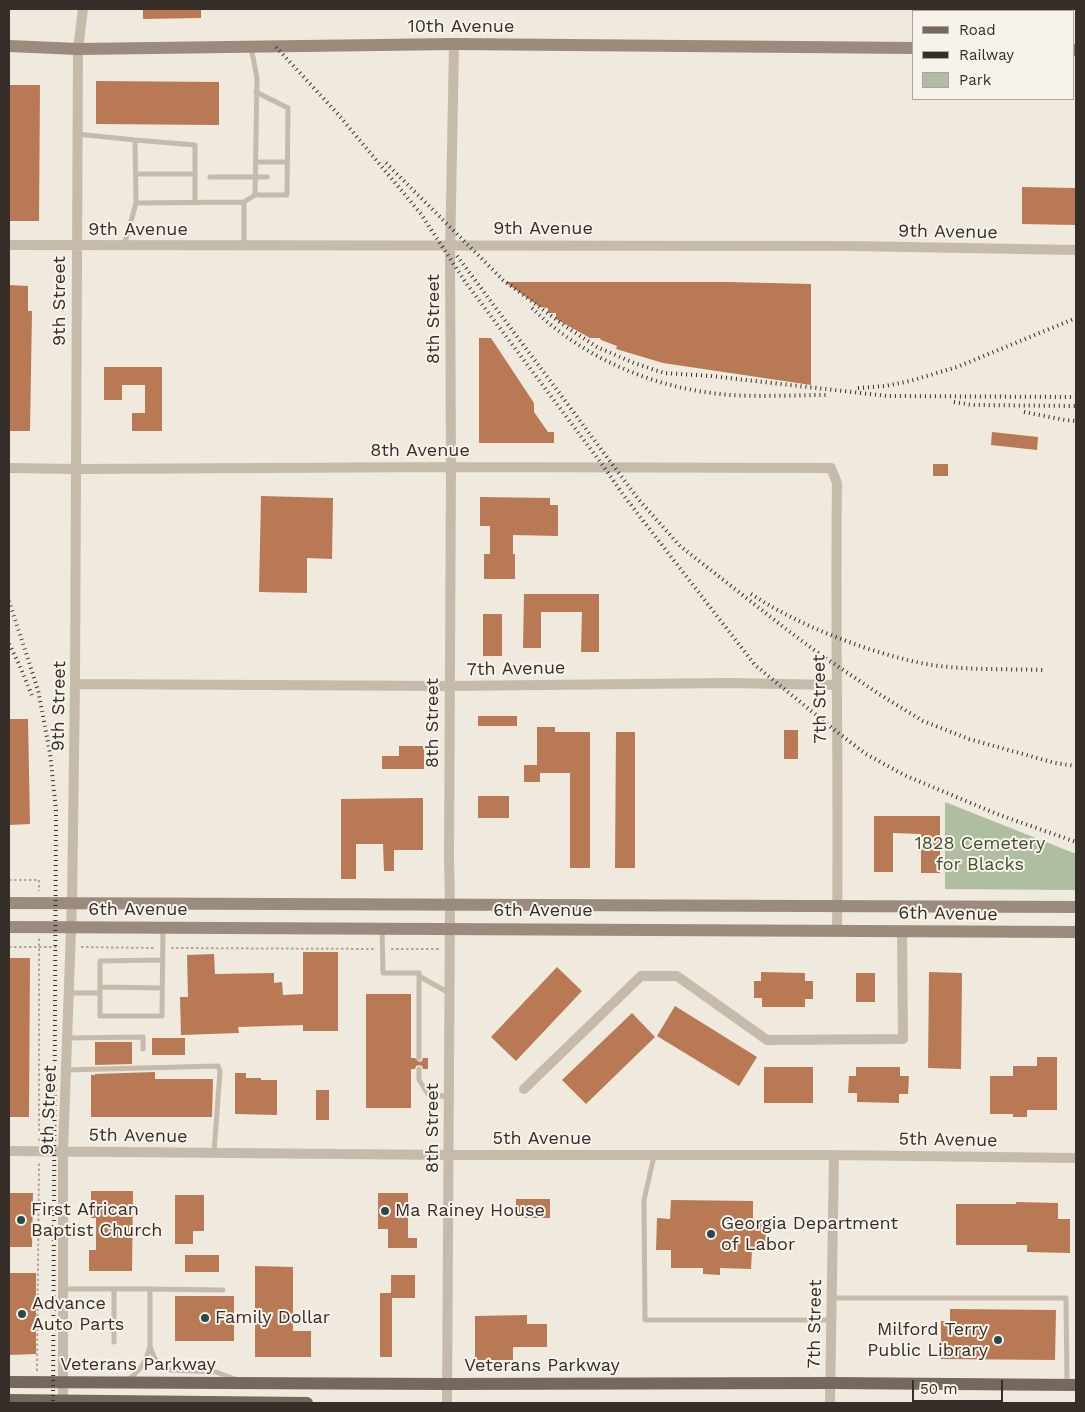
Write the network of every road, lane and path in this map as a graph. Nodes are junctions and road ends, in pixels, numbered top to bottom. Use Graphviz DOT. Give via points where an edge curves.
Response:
graph roads {
  1 [pos="83,9"];
  2 [pos="454,44"];
  3 [pos="9,46"];
  4 [pos="251,47"];
  5 [pos="912,48"];
  6 [pos="78,49"];
  7 [pos="256,92"];
  8 [pos="78,134"];
  9 [pos="135,140"];
  10 [pos="256,162"];
  11 [pos="287,162"];
  12 [pos="136,174"];
  13 [pos="196,176"];
  14 [pos="210,177"];
  15 [pos="256,177"];
  16 [pos="267,177"];
  17 [pos="280,177"];
  18 [pos="287,177"];
  19 [pos="255,195"];
  20 [pos="244,202"];
  21 [pos="136,203"];
  22 [pos="195,203"];
  23 [pos="9,245"];
  24 [pos="76,246"];
  25 [pos="123,246"];
  26 [pos="244,246"];
  27 [pos="450,246"];
  28 [pos="1076,250"];
  29 [pos="451,467"];
  30 [pos="9,468"];
  31 [pos="831,468"];
  32 [pos="76,469"];
  33 [pos="75,684"];
  34 [pos="837,685"];
  35 [pos="450,686"];
  36 [pos="9,880"];
  37 [pos="39,880"];
  38 [pos="9,903"];
  39 [pos="72,903"];
  40 [pos="450,904"];
  41 [pos="838,906"];
  42 [pos="1076,907"];
  43 [pos="9,927"];
  44 [pos="72,927"];
  45 [pos="162,927"];
  46 [pos="382,928"];
  47 [pos="450,928"];
  48 [pos="837,930"];
  49 [pos="902,931"];
  50 [pos="1076,932"];
  51 [pos="9,947"];
  52 [pos="71,947"];
  53 [pos="162,948"];
  54 [pos="383,949"];
  55 [pos="450,950"];
  56 [pos="162,960"];
  57 [pos="419,976"];
  58 [pos="162,988"];
  59 [pos="100,990"];
  60 [pos="69,993"];
  61 [pos="450,993"];
  62 [pos="67,1038"];
  63 [pos="143,1049"];
  64 [pos="419,1058"];
  65 [pos="419,1069"];
  66 [pos="66,1070"];
  67 [pos="524,1089"];
  68 [pos="449,1097"];
  69 [pos="9,1151"];
  70 [pos="63,1151"];
  71 [pos="214,1153"];
  72 [pos="654,1155"];
  73 [pos="834,1155"];
  74 [pos="449,1156"];
  75 [pos="1076,1158"];
  76 [pos="63,1288"];
  77 [pos="114,1289"];
  78 [pos="150,1289"];
  79 [pos="223,1290"];
  80 [pos="832,1298"];
  81 [pos="832,1320"];
  82 [pos="114,1342"];
  83 [pos="150,1346"];
  84 [pos="9,1382"];
  85 [pos="63,1382"];
  86 [pos="126,1382"];
  87 [pos="244,1383"];
  88 [pos="831,1383"];
  89 [pos="447,1384"];
  90 [pos="1072,1385"];
  91 [pos="9,1400"];
  92 [pos="63,1402"];
  93 [pos="160,1402"];
  94 [pos="307,1403"];
  95 [pos="447,1403"];
  96 [pos="830,1403"];
  1 -- 6 [label="street, 9th Street"];
  2 -- 4 [label="main road, 10th Avenue"];
  2 -- 5 [label="main road, 10th Avenue"];
  2 -- 27 [label="street, 8th Street"];
  3 -- 6 [label="main road, 10th Avenue"];
  4 -- 6 [label="main road, 10th Avenue"];
  4 -- 7 [label="lane" via="257,78"];
  6 -- 8 [label="street, 9th Street"];
  7 -- 10 [label="lane"];
  7 -- 11 [label="lane" via="288,108"];
  8 -- 9 [label="lane"];
  8 -- 24 [label="street, 9th Street"];
  9 -- 12 [label="lane"];
  9 -- 13 [label="lane" via="195,145"];
  10 -- 11 [label="lane"];
  10 -- 15 [label="lane"];
  11 -- 18 [label="lane"];
  12 -- 13 [label="lane"];
  12 -- 21 [label="lane"];
  13 -- 22 [label="lane"];
  14 -- 15 [label="lane"];
  15 -- 16 [label="lane"];
  15 -- 19 [label="lane"];
  17 -- 18 [label="lane"];
  18 -- 19 [label="lane" via="287,194"];
  19 -- 20 [label="lane"];
  20 -- 22 [label="lane"];
  20 -- 26 [label="lane"];
  21 -- 22 [label="lane"];
  21 -- 25 [label="lane"];
  23 -- 24 [label="street, 9th Avenue"];
  24 -- 25 [label="street, 9th Avenue"];
  24 -- 32 [label="street, 9th Street"];
  25 -- 26 [label="street, 9th Avenue"];
  26 -- 27 [label="street, 9th Avenue"];
  27 -- 28 [label="street, 9th Avenue"];
  27 -- 29 [label="street, 8th Street"];
  29 -- 31 [label="street, 8th Avenue"];
  29 -- 32 [label="street, 8th Avenue"];
  29 -- 35 [label="street, 8th Street"];
  30 -- 32 [label="street, 8th Avenue"];
  31 -- 34 [label="street, 7th Street" via="837,483"];
  32 -- 33 [label="street, 9th Street"];
  33 -- 35 [label="street, 7th Avenue"];
  33 -- 39 [label="street, 9th Street"];
  34 -- 35 [label="street, 7th Avenue"];
  34 -- 41 [label="street, 7th Street"];
  35 -- 40 [label="street, 8th Street"];
  36 -- 37 [label="path"];
  38 -- 39 [label="main road, 6th Avenue"];
  39 -- 40 [label="main road, 6th Avenue"];
  39 -- 44 [label="street, 9th Street"];
  40 -- 41 [label="main road, 6th Avenue"];
  40 -- 47 [label="street, 8th Street"];
  41 -- 42 [label="main road, 6th Avenue"];
  41 -- 48 [label="street, 7th Street"];
  43 -- 44 [label="main road, 6th Avenue"];
  44 -- 45 [label="main road, 6th Avenue"];
  44 -- 52 [label="street, 9th Street"];
  45 -- 46 [label="main road, 6th Avenue"];
  45 -- 53 [label="lane"];
  46 -- 47 [label="main road, 6th Avenue"];
  46 -- 54 [label="lane"];
  47 -- 48 [label="main road, 6th Avenue"];
  47 -- 55 [label="street, 8th Street"];
  48 -- 49 [label="main road, 6th Avenue"];
  49 -- 50 [label="main road, 6th Avenue"];
  49 -- 67 [label="street" via="903,1039 768,1040 677,976 641,976"];
  51 -- 52 [label="path"];
  52 -- 53 [label="path"];
  52 -- 60 [label="street, 9th Street"];
  53 -- 54 [label="path"];
  53 -- 56 [label="lane"];
  54 -- 55 [label="path"];
  54 -- 57 [label="lane" via="383,973 419,973"];
  55 -- 61 [label="street, 8th Street"];
  56 -- 58 [label="lane"];
  56 -- 59 [label="lane" via="100,961"];
  57 -- 61 [label="lane"];
  57 -- 64 [label="lane"];
  58 -- 59 [label="lane"];
  58 -- 59 [label="lane" via="162,1016 100,1016"];
  59 -- 60 [label="lane"];
  60 -- 62 [label="street, 9th Street"];
  61 -- 68 [label="street, 8th Street"];
  62 -- 63 [label="lane" via="143,1037"];
  62 -- 66 [label="street, 9th Street"];
  65 -- 68 [label="lane" via="419,1080 428,1094"];
  66 -- 70 [label="street, 9th Street"];
  66 -- 71 [label="lane" via="218,1066"];
  68 -- 74 [label="street, 8th Street"];
  69 -- 70 [label="street, 5th Avenue"];
  70 -- 71 [label="street, 5th Avenue"];
  70 -- 76 [label="street, 9th Street"];
  71 -- 74 [label="street, 5th Avenue"];
  72 -- 73 [label="street, 5th Avenue"];
  72 -- 74 [label="street, 5th Avenue"];
  72 -- 81 [label="lane" via="644,1200 645,1320"];
  73 -- 75 [label="street, 5th Avenue"];
  73 -- 80 [label="street, 7th Street"];
  74 -- 89 [label="street, 8th Street"];
  76 -- 77 [label="lane"];
  76 -- 85 [label="street, 9th Street"];
  77 -- 78 [label="lane"];
  77 -- 82 [label="lane"];
  78 -- 79 [label="lane"];
  78 -- 83 [label="lane"];
  80 -- 81 [label="street, 7th Street"];
  80 -- 90 [label="lane" via="1066,1298"];
  81 -- 88 [label="street, 7th Street"];
  83 -- 86 [label="lane" via="146,1362"];
  83 -- 87 [label="lane" via="161,1367 216,1372"];
  84 -- 85 [label="main road, Veterans Parkway"];
  85 -- 86 [label="main road, Veterans Parkway"];
  85 -- 92 [label="street, 9th Street"];
  86 -- 87 [label="main road, Veterans Parkway"];
  87 -- 89 [label="main road, Veterans Parkway"];
  88 -- 89 [label="main road, Veterans Parkway"];
  88 -- 90 [label="main road, Veterans Parkway"];
  88 -- 96 [label="street, 7th Street"];
  89 -- 95 [label="street, 8th Street"];
  91 -- 92 [label="main road, Veterans Parkway"];
  92 -- 93 [label="main road, Veterans Parkway"];
  93 -- 94 [label="main road, Veterans Parkway"];
}
